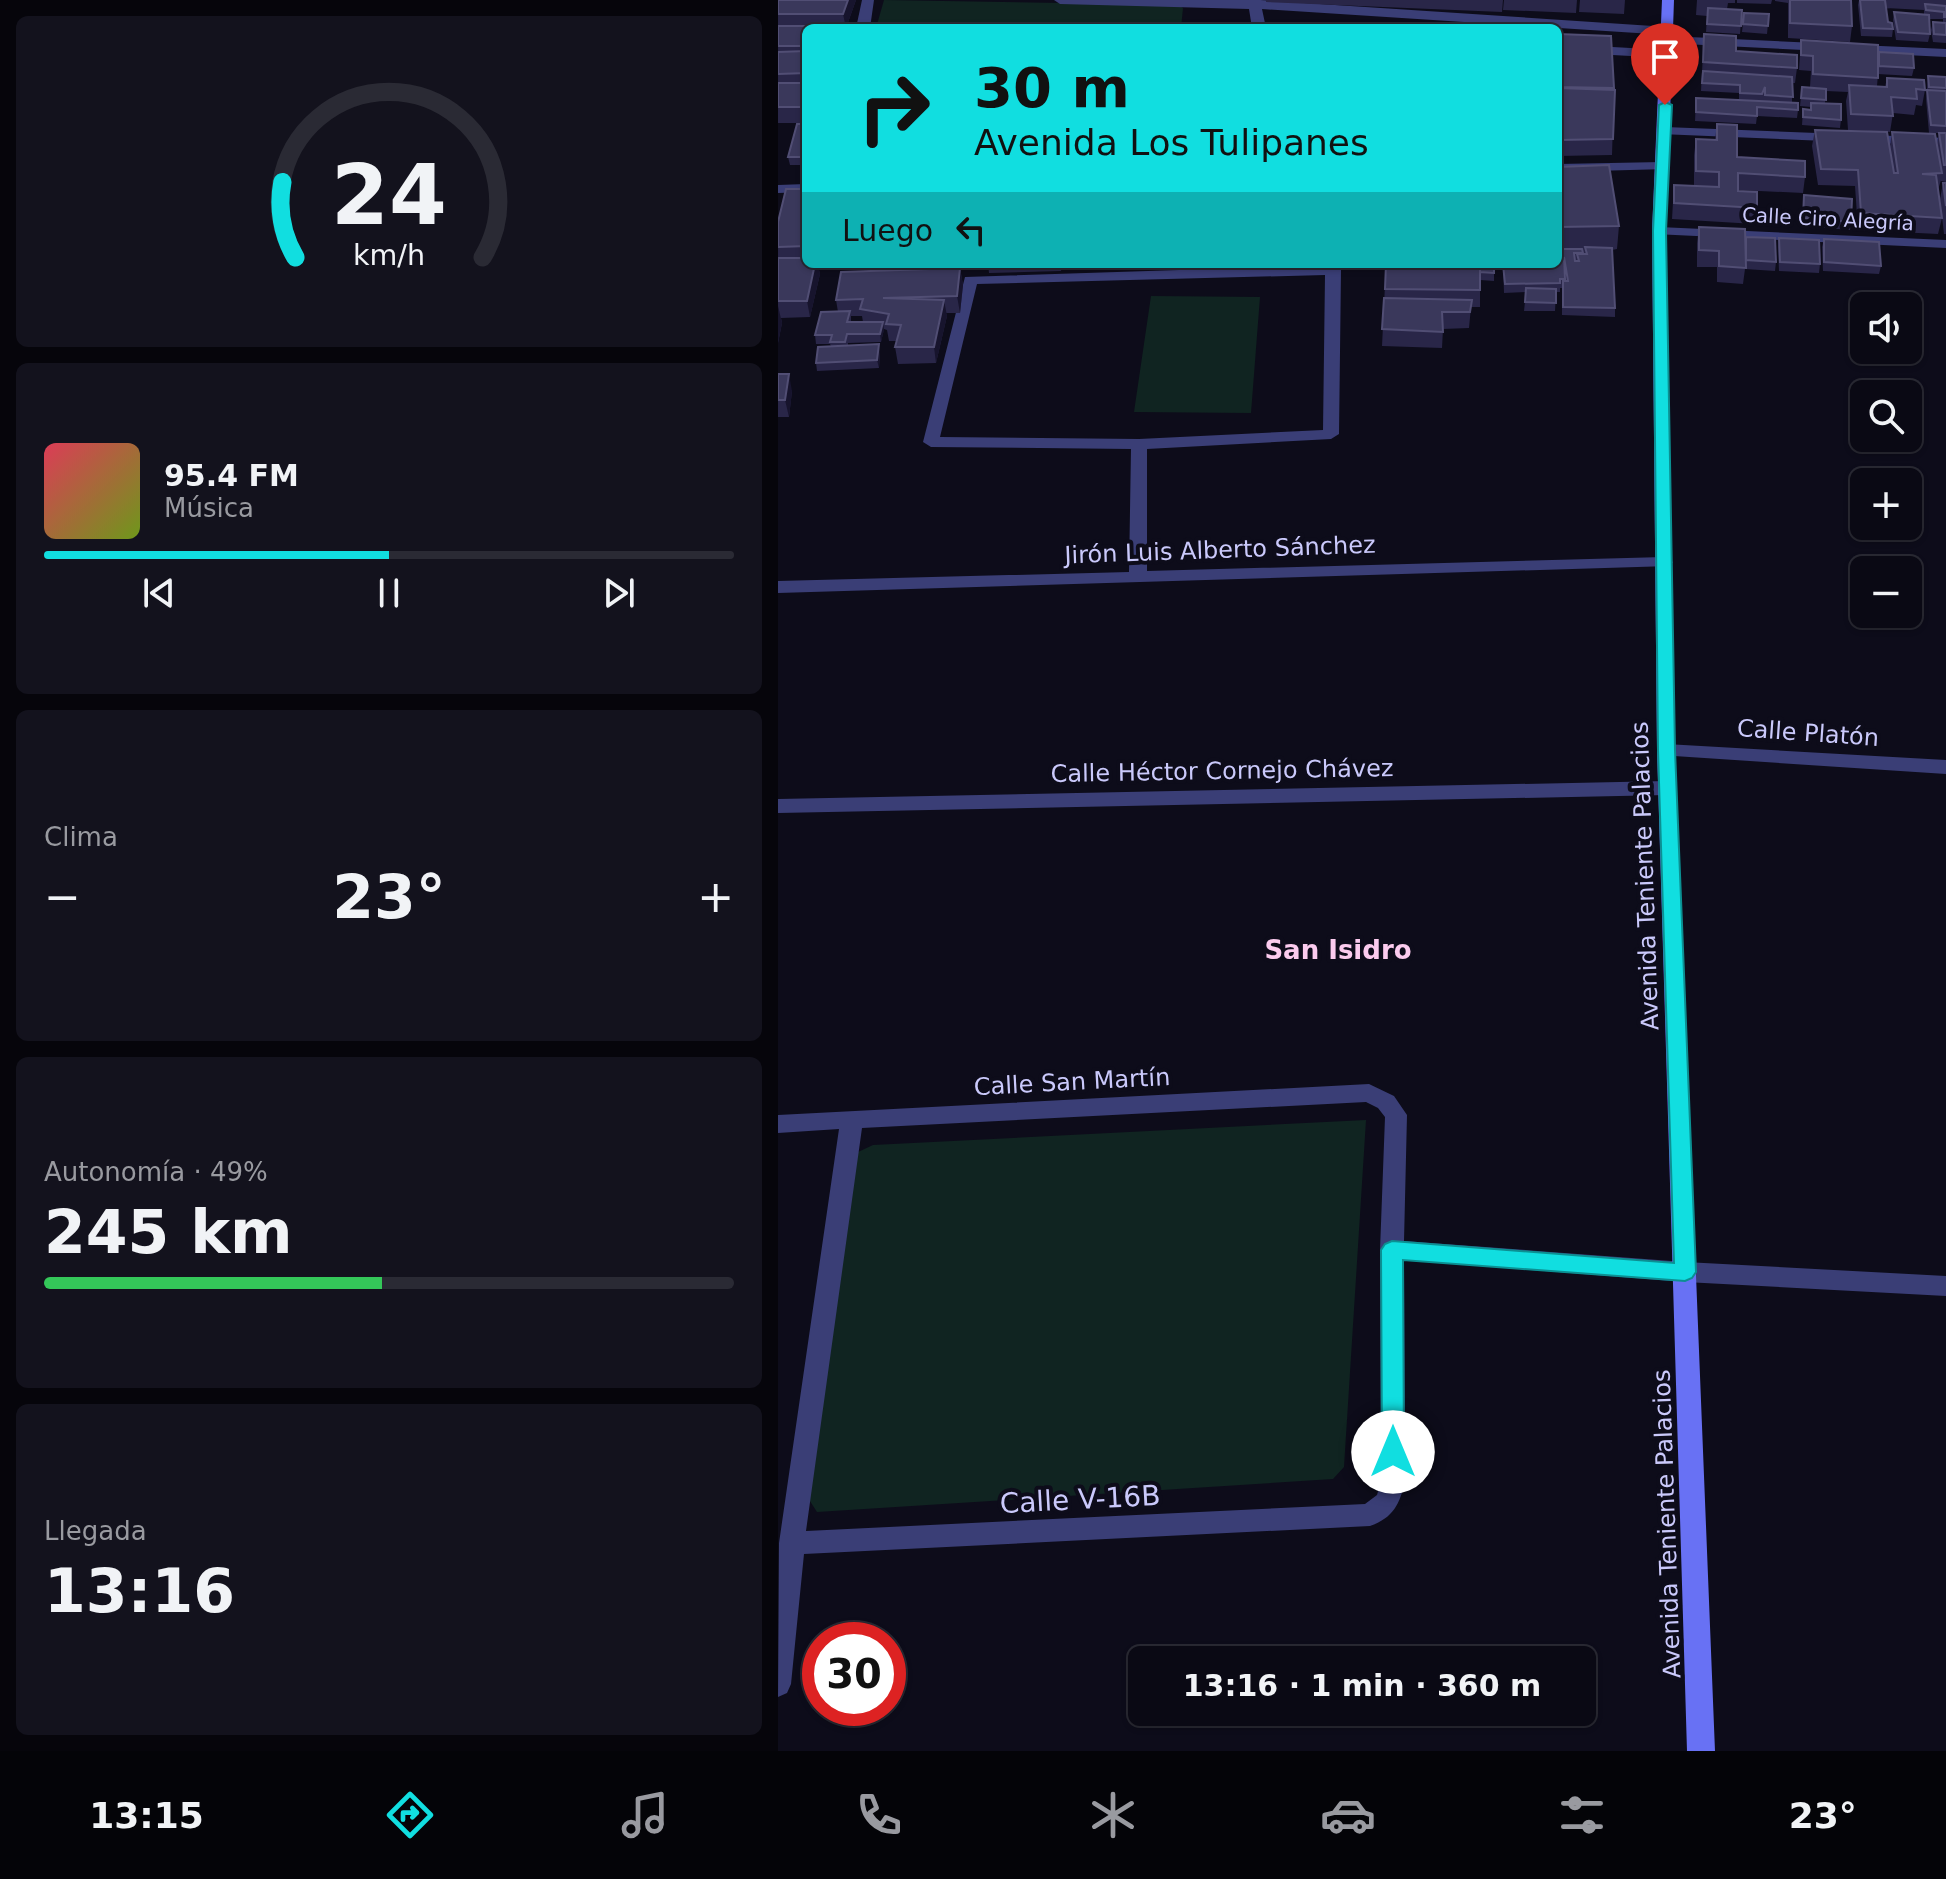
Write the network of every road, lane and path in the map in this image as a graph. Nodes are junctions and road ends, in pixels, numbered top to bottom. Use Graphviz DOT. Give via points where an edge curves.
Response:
graph roads {
  1 [pos="868,0"];
  2 [pos="1060,0"];
  3 [pos="1668,0"];
  4 [pos="1254,3"];
  5 [pos="864,24"];
  6 [pos="1258,24"];
  7 [pos="1477,24"];
  8 [pos="1562,32"];
  9 [pos="1668,42"];
  10 [pos="1562,48"];
  11 [pos="1946,53"];
  12 [pos="1665,131"];
  13 [pos="1946,142"];
  14 [pos="1662,166"];
  15 [pos="1562,168"];
  16 [pos="802,188"];
  17 [pos="778,189"];
  18 [pos="1659,231"];
  19 [pos="1946,244"];
  20 [pos="1154,269"];
  21 [pos="1139,444"];
  22 [pos="1664,562"];
  23 [pos="1138,575"];
  24 [pos="778,587"];
  25 [pos="1666,750"];
  26 [pos="1946,767"];
  27 [pos="1667,788"];
  28 [pos="778,806"];
  29 [pos="852,1119"];
  30 [pos="778,1124"];
  31 [pos="1392,1250"];
  32 [pos="1685,1272"];
  33 [pos="1946,1286"];
  34 [pos="792,1543"];
  35 [pos="778,1684"];
  36 [pos="1701,1751"];
  1 -- 5 [label="street"];
  2 -- 4 [label="street"];
  3 -- 9 [label="street, Avenida Teniente Palacios"];
  4 -- 6 [label="street"];
  4 -- 7 [label="street"];
  8 -- 9 [label="street"];
  9 -- 10 [label="street"];
  9 -- 11 [label="street"];
  9 -- 12 [label="street, Avenida Teniente Palacios"];
  12 -- 13 [label="street"];
  12 -- 14 [label="street, Avenida Teniente Palacios"];
  14 -- 15 [label="street"];
  14 -- 18 [label="street, Avenida Teniente Palacios"];
  16 -- 17 [label="street"];
  18 -- 19 [label="street, Calle Ciro Alegría"];
  18 -- 22 [label="street, Avenida Teniente Palacios"];
  20 -- 21 [label="street" via="1333,270 1331,434"];
  20 -- 21 [label="street" via="970,280 931,442"];
  21 -- 23 [label="street"];
  22 -- 23 [label="street, Jirón Luis Alberto Sánchez"];
  22 -- 25 [label="street, Avenida Teniente Palacios"];
  23 -- 24 [label="street, Jirón Luis Alberto Sánchez"];
  25 -- 26 [label="street, Calle Platón"];
  25 -- 27 [label="street, Avenida Teniente Palacios"];
  27 -- 28 [label="street, Calle Héctor Cornejo Chávez"];
  27 -- 32 [label="street, Avenida Teniente Palacios"];
  29 -- 30 [label="street, Calle San Martín"];
  29 -- 31 [label="street, Calle San Martín" via="1369,1093 1396,1115"];
  29 -- 34 [label="street"];
  31 -- 32 [label="street"];
  31 -- 34 [label="street, Calle V-16B" via="1393,1481 1388,1501 1370,1515"];
  32 -- 33 [label="street"];
  32 -- 36 [label="street, Avenida Teniente Palacios"];
  34 -- 35 [label="street"];
}
